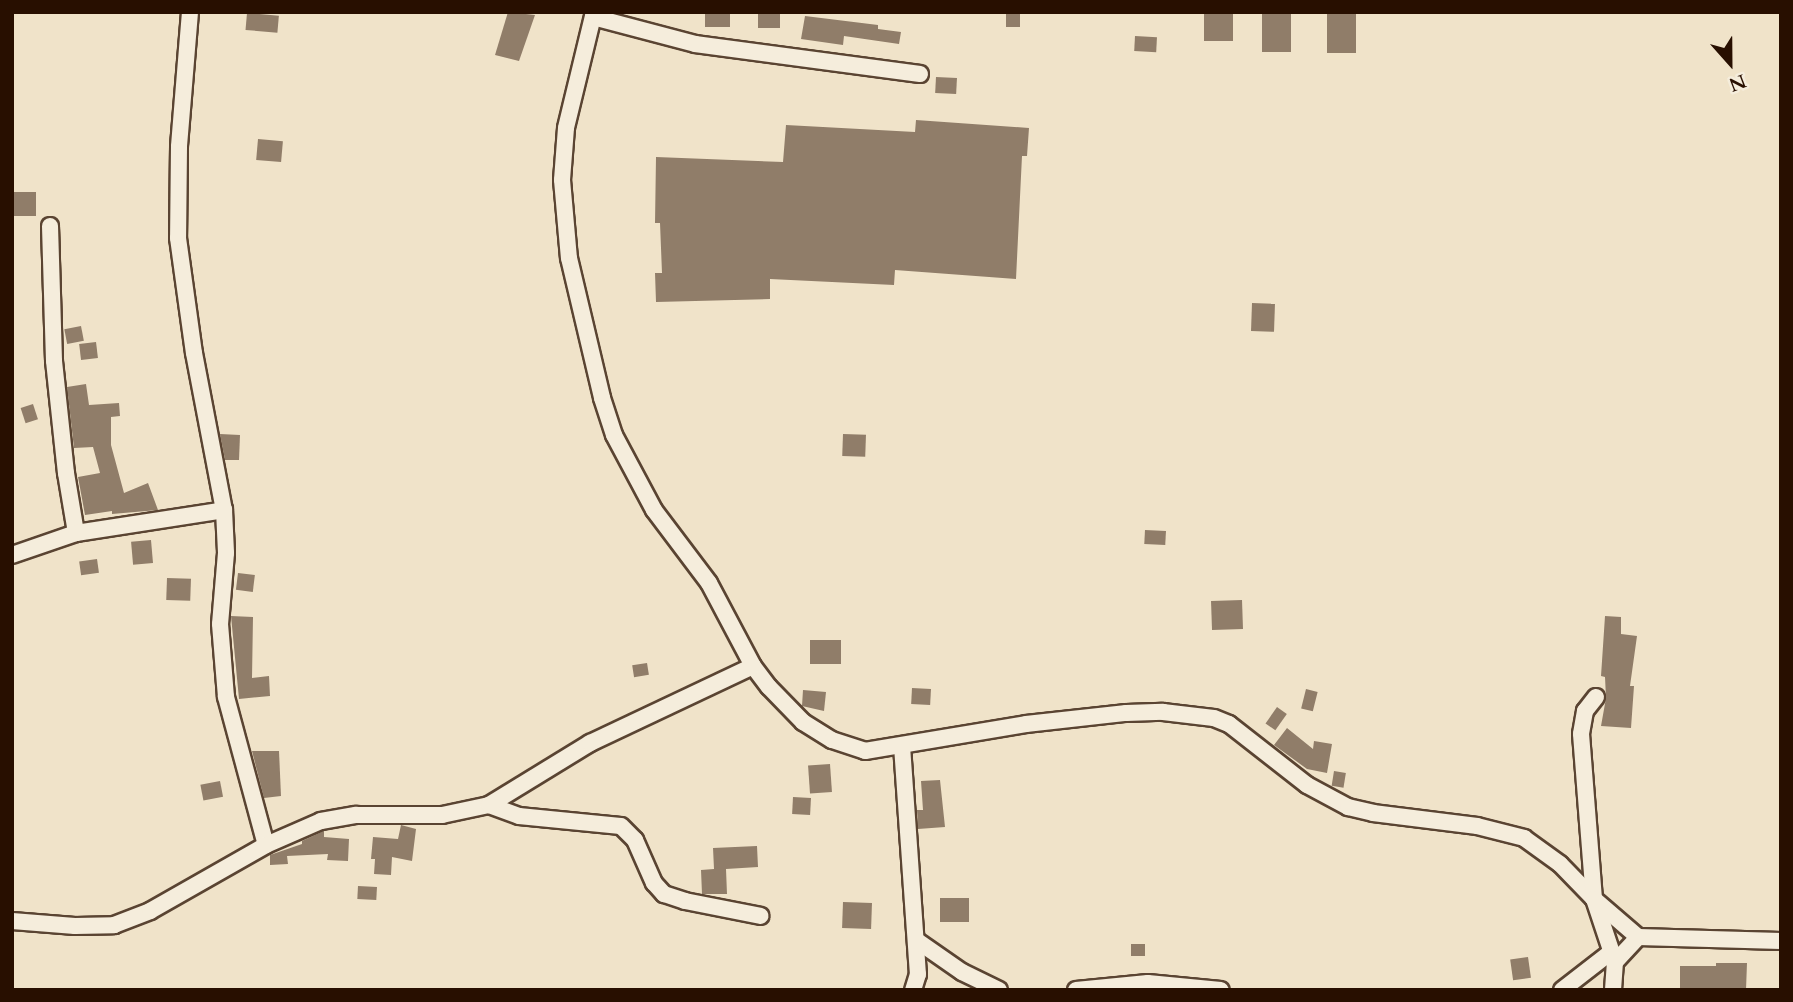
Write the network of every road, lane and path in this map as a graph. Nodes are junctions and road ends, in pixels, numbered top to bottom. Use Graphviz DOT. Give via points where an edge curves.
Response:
graph roads {
  1 [pos="190,12"];
  2 [pos="594,14"];
  3 [pos="920,74"];
  4 [pos="50,226"];
  5 [pos="224,510"];
  6 [pos="76,533"];
  7 [pos="12,555"];
  8 [pos="753,666"];
  9 [pos="1596,697"];
  10 [pos="902,746"];
  11 [pos="489,804"];
  12 [pos="266,845"];
  13 [pos="1594,899"];
  14 [pos="761,916"];
  15 [pos="12,921"];
  16 [pos="1638,937"];
  17 [pos="916,940"];
  18 [pos="1781,941"];
  19 [pos="1613,957"];
  20 [pos="913,990"];
  21 [pos="999,990"];
  22 [pos="1076,990"];
  23 [pos="1221,990"];
  24 [pos="1562,990"];
  25 [pos="1613,990"];
  1 -- 5 [label="street" via="179,147 178,238"];
  2 -- 3 [label="street" via="718,48"];
  2 -- 8 [label="street" via="568,116 562,180 569,258 602,398 631,470 654,510 709,583"];
  4 -- 6 [label="street" via="60,425"];
  5 -- 6 [label="street"];
  5 -- 12 [label="street" via="222,665 234,731"];
  6 -- 7 [label="street"];
  8 -- 10 [label="street" via="803,722 832,740 864,751"];
  8 -- 11 [label="street" via="590,743"];
  9 -- 13 [label="street" via="1586,710 1581,733"];
  10 -- 13 [label="street" via="1014,725 1126,713 1214,718 1229,724 1307,785 1348,807 1477,826 1524,838 1560,864"];
  10 -- 17 [label="street"];
  11 -- 12 [label="street" via="442,815 337,816"];
  11 -- 14 [label="street" via="519,816 621,826 631,833 654,883 664,894"];
  12 -- 15 [label="street" via="160,906 114,925"];
  13 -- 16 [label="street"];
  13 -- 19 [label="street"];
  16 -- 18 [label="street"];
  16 -- 19 [label="street"];
  17 -- 20 [label="street" via="918,978"];
  17 -- 21 [label="street" via="962,972"];
  19 -- 24 [label="street"];
  19 -- 25 [label="street"];
  22 -- 23 [label="street" via="1149,983"];
}
